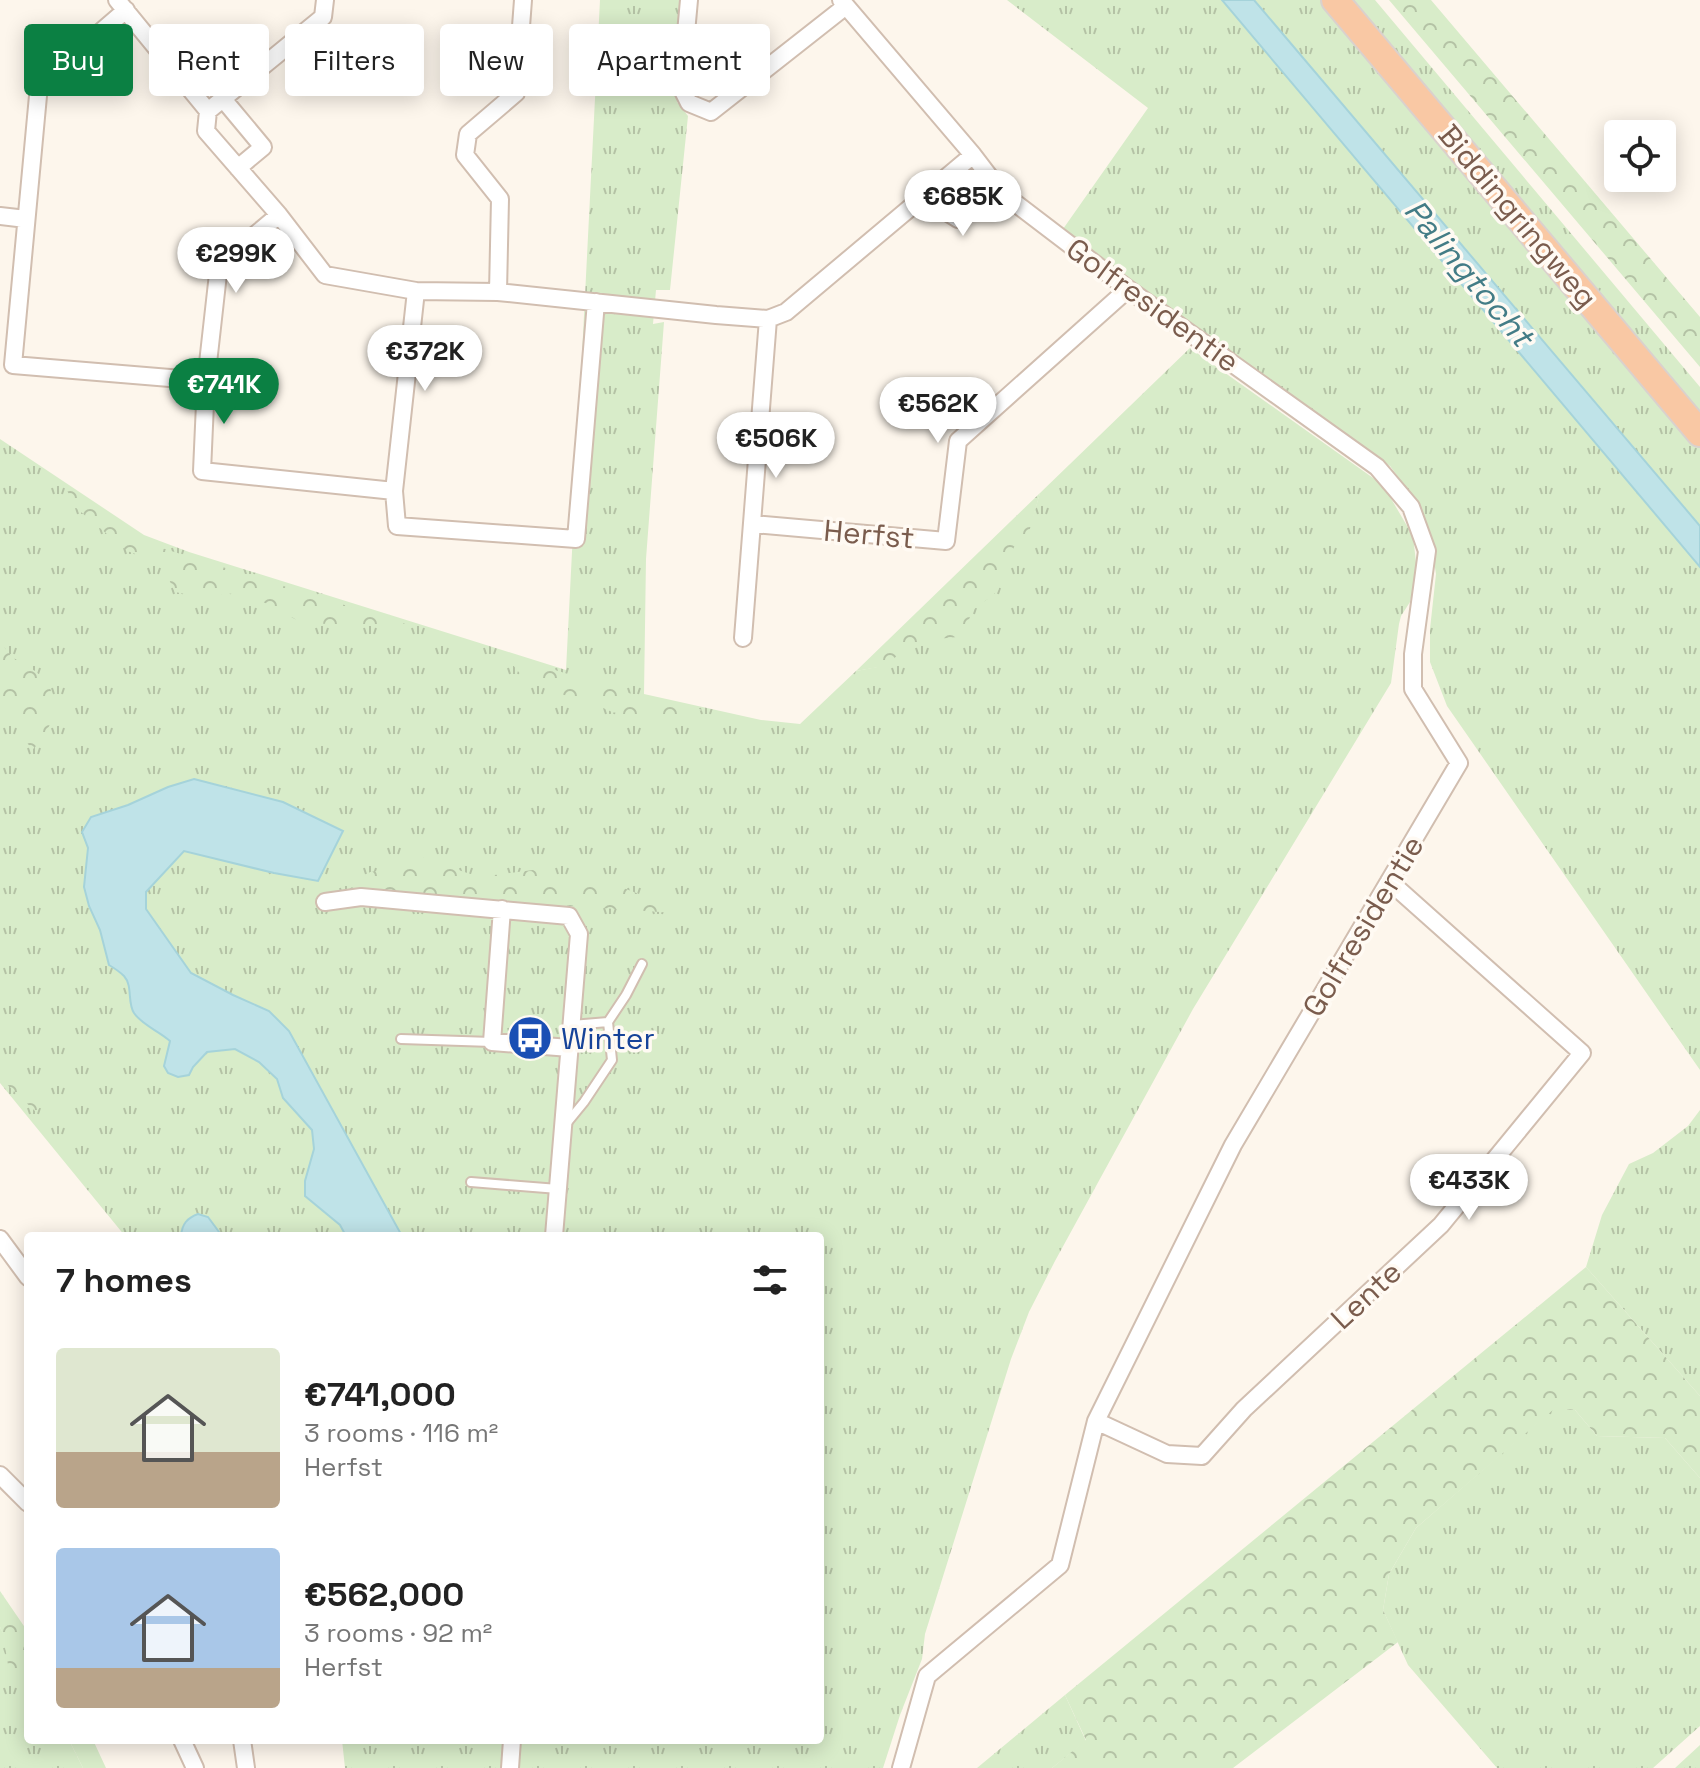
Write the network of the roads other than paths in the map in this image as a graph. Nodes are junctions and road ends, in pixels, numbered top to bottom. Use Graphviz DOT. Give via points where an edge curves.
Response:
graph roads {
  1 [pos="325,0"];
  2 [pos="523,0"];
  3 [pos="689,0"];
  4 [pos="1335,0"];
  5 [pos="844,3"];
  6 [pos="121,5"];
  7 [pos="223,99"];
  8 [pos="208,111"];
  9 [pos="973,155"];
  10 [pos="238,168"];
  11 [pos="1002,193"];
  12 [pos="923,197"];
  13 [pos="279,215"];
  14 [pos="0,216"];
  15 [pos="26,219"];
  16 [pos="1128,289"];
  17 [pos="416,291"];
  18 [pos="498,292"];
  19 [pos="596,302"];
  20 [pos="768,319"];
  21 [pos="206,381"];
  22 [pos="1700,433"];
  23 [pos="394,491"];
  24 [pos="753,524"];
  25 [pos="743,638"];
  26 [pos="1389,881"];
  27 [pos="325,902"];
  28 [pos="502,909"];
  29 [pos="642,964"];
  30 [pos="608,1022"];
  31 [pos="571,1025"];
  32 [pos="401,1039"];
  33 [pos="492,1042"];
  34 [pos="570,1048"];
  35 [pos="563,1127"];
  36 [pos="471,1182"];
  37 [pos="558,1189"];
  38 [pos="554,1232"];
  39 [pos="0,1239"];
  40 [pos="24,1272"];
  41 [pos="1096,1421"];
  42 [pos="0,1475"];
  43 [pos="24,1499"];
  44 [pos="184,1744"];
  45 [pos="243,1744"];
  46 [pos="512,1744"];
  47 [pos="195,1768"];
  48 [pos="246,1768"];
  49 [pos="510,1768"];
  50 [pos="901,1768"];
  1 -- 7 [label="street" via="323,17"];
  2 -- 18 [label="street" via="516,93 468,134 465,155 500,199"];
  3 -- 5 [label="street" via="681,87 689,103 711,112"];
  4 -- 22 [label="highway, Biddingringweg"];
  5 -- 9 [label="street"];
  6 -- 8 [label="street"];
  6 -- 15 [label="street" via="39,85"];
  7 -- 8 [label="street"];
  7 -- 10 [label="street" via="263,147"];
  8 -- 10 [label="street" via="206,131"];
  9 -- 11 [label="street, Golfresidentie"];
  9 -- 12 [label="street"];
  10 -- 13 [label="street"];
  11 -- 12 [label="street" via="958,219"];
  11 -- 16 [label="street, Golfresidentie"];
  12 -- 20 [label="street" via="786,312"];
  13 -- 17 [label="street" via="325,275"];
  13 -- 21 [label="street" via="219,265"];
  14 -- 15 [label="street"];
  15 -- 21 [label="street" via="13,365"];
  16 -- 24 [label="street, Herfst" via="958,441 946,541"];
  16 -- 26 [label="street, Golfresidentie" via="1377,467 1411,507 1427,551 1413,689 1459,763"];
  17 -- 18 [label="street"];
  17 -- 23 [label="street"];
  18 -- 19 [label="street"];
  19 -- 20 [label="street"];
  19 -- 23 [label="street" via="576,539 397,526"];
  20 -- 24 [label="street"];
  21 -- 23 [label="street" via="202,471"];
  24 -- 25 [label="street"];
  26 -- 41 [label="street, Golfresidentie" via="1233,1145"];
  26 -- 41 [label="street, Lente" via="1582,1053 1441,1225 1244,1409 1202,1456 1167,1454"];
  27 -- 28 [label="street" via="361,897"];
  28 -- 31 [label="street" via="569,916 579,934"];
  28 -- 33 [label="street"];
  29 -- 30 [label="lane"];
  30 -- 31 [label="lane"];
  30 -- 35 [label="lane" via="612,1060"];
  31 -- 34 [label="street"];
  32 -- 33 [label="lane"];
  33 -- 34 [label="street"];
  34 -- 35 [label="street"];
  35 -- 37 [label="street"];
  36 -- 37 [label="lane"];
  37 -- 38 [label="street"];
  39 -- 40 [label="street"];
  41 -- 50 [label="street, Golfresidentie" via="1060,1565 927,1676"];
  42 -- 43 [label="street"];
  44 -- 47 [label="street"];
  45 -- 48 [label="street"];
  46 -- 49 [label="street"];
}
